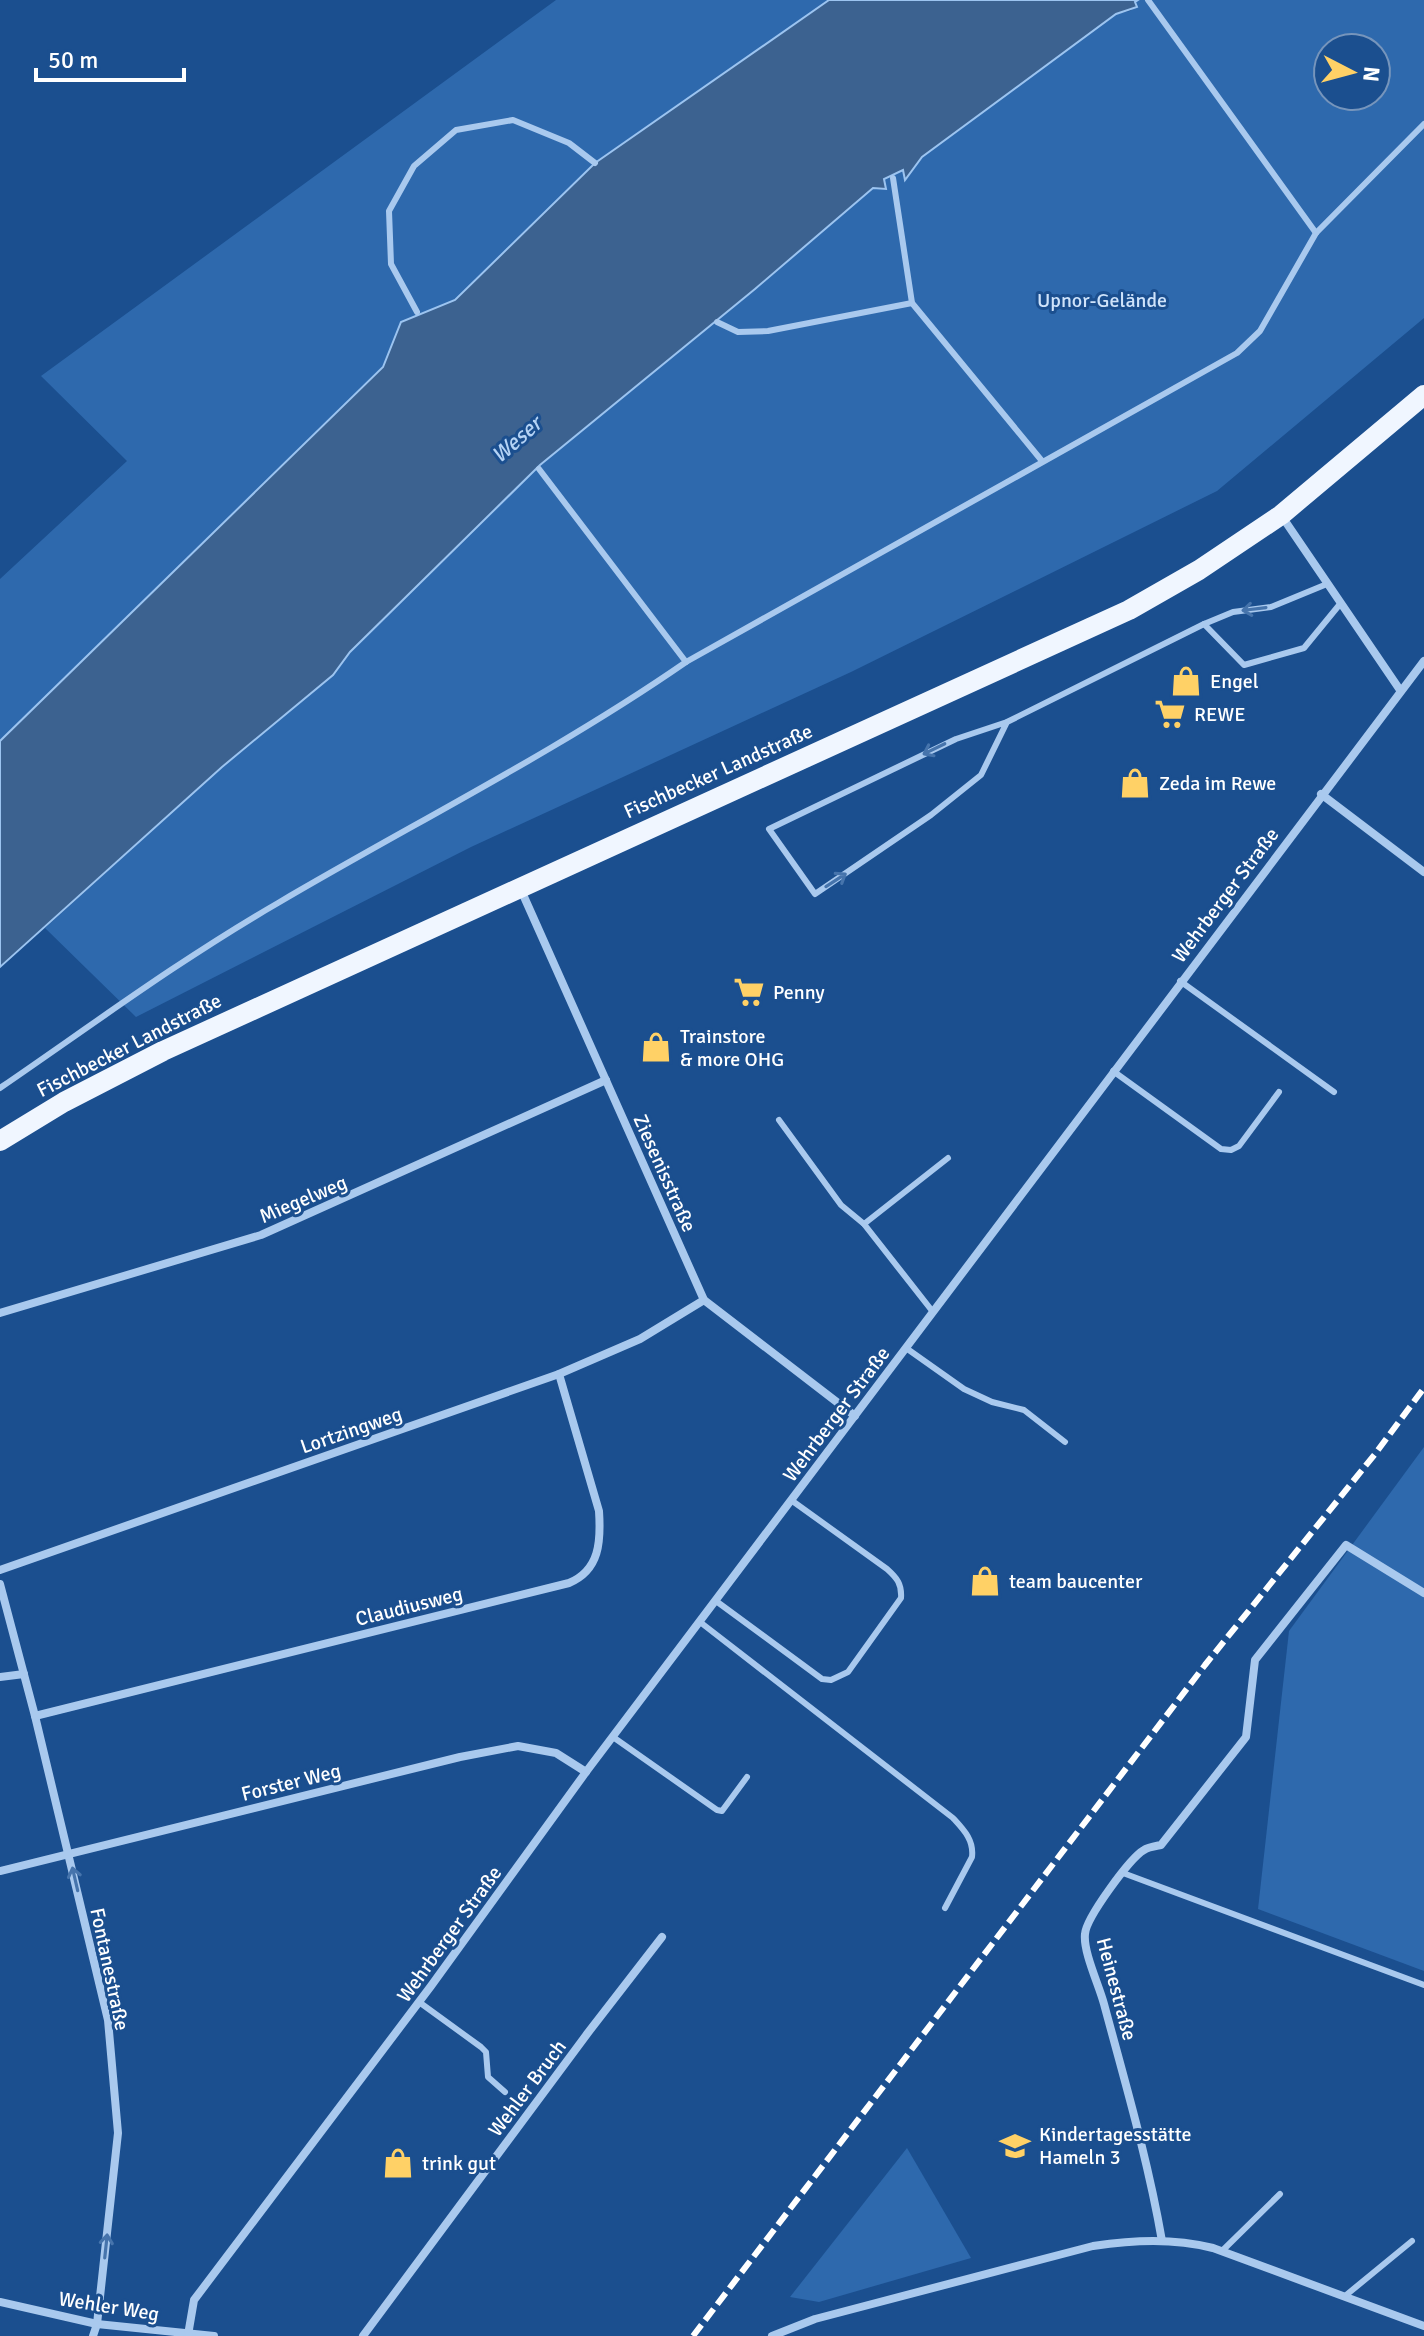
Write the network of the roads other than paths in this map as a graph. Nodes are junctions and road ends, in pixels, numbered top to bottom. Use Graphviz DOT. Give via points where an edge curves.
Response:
graph roads {
  1 [pos="1148,0"];
  2 [pos="1424,124"];
  3 [pos="595,163"];
  4 [pos="893,178"];
  5 [pos="1316,233"];
  6 [pos="912,303"];
  7 [pos="417,312"];
  8 [pos="717,322"];
  9 [pos="1424,395"];
  10 [pos="1042,461"];
  11 [pos="539,469"];
  12 [pos="1281,515"];
  13 [pos="1327,584"];
  14 [pos="1340,604"];
  15 [pos="1204,624"];
  16 [pos="1424,661"];
  17 [pos="686,662"];
  18 [pos="1400,690"];
  19 [pos="1007,722"];
  20 [pos="1321,794"];
  21 [pos="1424,872"];
  22 [pos="519,886"];
  23 [pos="1180,981"];
  24 [pos="1113,1071"];
  25 [pos="606,1080"];
  26 [pos="0,1088"];
  27 [pos="1279,1092"];
  28 [pos="1334,1092"];
  29 [pos="779,1120"];
  30 [pos="0,1141"];
  31 [pos="948,1158"];
  32 [pos="864,1224"];
  33 [pos="704,1300"];
  34 [pos="933,1312"];
  35 [pos="0,1313"];
  36 [pos="906,1348"];
  37 [pos="559,1374"];
  38 [pos="855,1416"];
  39 [pos="1065,1442"];
  40 [pos="791,1500"];
  41 [pos="0,1570"];
  42 [pos="0,1584"];
  43 [pos="1424,1593"];
  44 [pos="716,1601"];
  45 [pos="700,1622"];
  46 [pos="24,1674"];
  47 [pos="0,1677"];
  48 [pos="35,1716"];
  49 [pos="613,1737"];
  50 [pos="586,1772"];
  51 [pos="747,1777"];
  52 [pos="69,1853"];
  53 [pos="0,1871"];
  54 [pos="1123,1873"];
  55 [pos="945,1908"];
  56 [pos="662,1937"];
  57 [pos="1424,1985"];
  58 [pos="419,2002"];
  59 [pos="505,2092"];
  60 [pos="1280,2194"];
  61 [pos="1162,2241"];
  62 [pos="1412,2241"];
  63 [pos="1222,2251"];
  64 [pos="1345,2296"];
  65 [pos="0,2302"];
  66 [pos="97,2324"];
  67 [pos="1424,2326"];
  68 [pos="188,2335"];
  69 [pos="93,2336"];
  70 [pos="214,2336"];
  71 [pos="363,2336"];
  72 [pos="772,2336"];
  1 -- 5 [label="lane"];
  2 -- 5 [label="lane"];
  3 -- 7 [label="lane" via="569,143 513,120 456,130 414,166 389,211 391,264"];
  4 -- 6 [label="lane"];
  5 -- 10 [label="lane" via="1260,331 1237,353"];
  6 -- 8 [label="lane" via="768,331 738,332"];
  6 -- 10 [label="lane"];
  9 -- 12 [label="main road, Fischbecker Landstraße"];
  10 -- 17 [label="lane"];
  11 -- 17 [label="lane"];
  12 -- 13 [label="street"];
  12 -- 22 [label="main road, Fischbecker Landstraße" via="1129,610"];
  13 -- 14 [label="street"];
  13 -- 15 [label="lane, one-way" via="1271,607 1233,612"];
  14 -- 15 [label="lane" via="1304,648 1244,665"];
  14 -- 18 [label="street"];
  15 -- 19 [label="lane"];
  16 -- 18 [label="street, Wehrberger Straße"];
  17 -- 26 [label="lane" via="620,708 275,904 127,997"];
  18 -- 20 [label="street, Wehrberger Straße"];
  19 -- 19 [label="lane, one-way" via="956,739 769,829 815,894 981,775"];
  20 -- 21 [label="street"];
  20 -- 23 [label="street, Wehrberger Straße"];
  22 -- 25 [label="street, Ziesenisstraße"];
  22 -- 30 [label="main road, Fischbecker Landstraße" via="163,1051"];
  23 -- 24 [label="street, Wehrberger Straße"];
  23 -- 28 [label="lane"];
  24 -- 27 [label="lane" via="1221,1149 1239,1146"];
  24 -- 34 [label="street, Wehrberger Straße"];
  25 -- 33 [label="street, Ziesenisstraße"];
  25 -- 35 [label="street, Miegelweg" via="261,1235"];
  29 -- 32 [label="lane" via="841,1205"];
  31 -- 32 [label="lane"];
  32 -- 34 [label="lane"];
  33 -- 37 [label="street, Lortzingweg" via="640,1339"];
  33 -- 38 [label="street, Ziesenisstraße"];
  34 -- 36 [label="street, Wehrberger Straße"];
  36 -- 38 [label="street, Wehrberger Straße"];
  36 -- 39 [label="lane" via="964,1389 1024,1410"];
  37 -- 41 [label="street, Lortzingweg"];
  37 -- 48 [label="street, Claudiusweg" via="599,1511 601,1534 584,1577"];
  38 -- 40 [label="street, Wehrberger Straße"];
  40 -- 44 [label="street, Wehrberger Straße"];
  40 -- 44 [label="lane" via="887,1569 902,1587 901,1598 848,1672 822,1679"];
  42 -- 46 [label="street, Fontanestraße"];
  43 -- 54 [label="street, Heinestraße" via="1346,1545 1255,1660 1246,1737 1161,1845 1144,1849"];
  44 -- 45 [label="street, Wehrberger Straße"];
  45 -- 49 [label="street, Wehrberger Straße"];
  45 -- 55 [label="lane" via="967,1834 972,1857"];
  46 -- 47 [label="street"];
  46 -- 48 [label="street, Fontanestraße"];
  48 -- 52 [label="street, Fontanestraße"];
  49 -- 50 [label="street, Wehrberger Straße"];
  49 -- 51 [label="lane" via="717,1810 727,1807"];
  50 -- 52 [label="street, Forster Weg" via="556,1753 518,1746"];
  50 -- 58 [label="street, Wehrberger Straße"];
  52 -- 53 [label="street, Forster Weg"];
  66 -- 52 [label="street, Fontanestraße, one-way" via="118,2133 108,2020"];
  54 -- 57 [label="lane"];
  54 -- 61 [label="street, Heinestraße" via="1093,1911 1085,1933 1150,2176"];
  56 -- 71 [label="street, Wehler Bruch"];
  58 -- 59 [label="lane" via="486,2052 488,2077"];
  58 -- 68 [label="street, Wehrberger Straße" via="194,2300"];
  60 -- 63 [label="lane"];
  61 -- 63 [label="street"];
  61 -- 72 [label="street" via="1093,2246 815,2319"];
  62 -- 64 [label="lane"];
  63 -- 64 [label="street"];
  64 -- 67 [label="street"];
  65 -- 66 [label="street, Wehler Weg"];
  66 -- 68 [label="street, Wehler Weg"];
  66 -- 69 [label="street, Fontanestraße"];
  68 -- 70 [label="street, Wehler Weg"];
}
